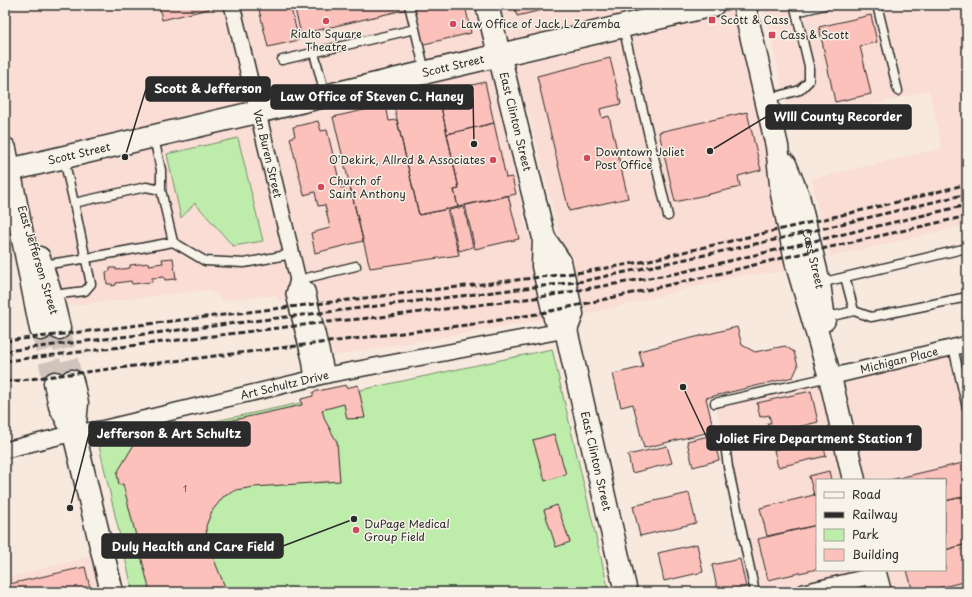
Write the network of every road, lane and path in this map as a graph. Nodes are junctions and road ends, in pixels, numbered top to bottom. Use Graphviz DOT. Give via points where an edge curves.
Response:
graph roads {
  1 [pos="232,5"];
  2 [pos="409,5"];
  3 [pos="486,5"];
  4 [pos="713,5"];
  5 [pos="744,5"];
  6 [pos="825,5"];
  7 [pos="877,5"];
  8 [pos="795,8"];
  9 [pos="622,27"];
  10 [pos="415,29"];
  11 [pos="314,52"];
  12 [pos="499,56"];
  13 [pos="282,60"];
  14 [pos="425,73"];
  15 [pos="898,91"];
  16 [pos="325,96"];
  17 [pos="766,99"];
  18 [pos="258,112"];
  19 [pos="153,136"];
  20 [pos="777,146"];
  21 [pos="63,157"];
  22 [pos="7,163"];
  23 [pos="161,190"];
  24 [pos="74,203"];
  25 [pos="668,216"];
  26 [pos="172,242"];
  27 [pos="967,248"];
  28 [pos="292,254"];
  29 [pos="85,258"];
  30 [pos="41,265"];
  31 [pos="356,266"];
  32 [pos="845,277"];
  33 [pos="298,280"];
  34 [pos="819,283"];
  35 [pos="51,295"];
  36 [pos="967,297"];
  37 [pos="854,311"];
  38 [pos="823,318"];
  39 [pos="566,330"];
  40 [pos="960,345"];
  41 [pos="320,377"];
  42 [pos="830,377"];
  43 [pos="63,382"];
  44 [pos="715,403"];
  45 [pos="967,408"];
  46 [pos="74,433"];
  47 [pos="724,437"];
  48 [pos="5,450"];
  49 [pos="854,479"];
  50 [pos="877,579"];
  51 [pos="112,592"];
  52 [pos="626,592"];
  53 [pos="755,592"];
  54 [pos="804,592"];
  1 -- 18 [label="street, Van Buren Street"];
  2 -- 10 [label="lane"];
  3 -- 12 [label="main road, East Clinton Street"];
  4 -- 9 [label="main road, Scott Street"];
  5 -- 17 [label="main road, Cass Street"];
  6 -- 8 [label="lane"];
  7 -- 15 [label="lane"];
  8 -- 17 [label="lane" via="809,66 809,81 800,90"];
  9 -- 12 [label="main road, Scott Street"];
  9 -- 25 [label="lane"];
  10 -- 11 [label="lane"];
  10 -- 14 [label="lane"];
  11 -- 13 [label="lane"];
  11 -- 16 [label="lane"];
  12 -- 14 [label="main road, Scott Street"];
  12 -- 39 [label="main road, East Clinton Street" via="544,238 560,262 572,314"];
  14 -- 16 [label="main road, Scott Street"];
  16 -- 18 [label="main road, Scott Street"];
  17 -- 20 [label="main road, Cass Street"];
  18 -- 19 [label="main road, Scott Street"];
  18 -- 28 [label="street, Van Buren Street"];
  19 -- 21 [label="main road, Scott Street"];
  19 -- 23 [label="lane" via="161,170"];
  20 -- 34 [label="main road, Cass Street" via="798,196"];
  20 -- 42 [label="main road, Cass Street" via="782,194 797,266"];
  21 -- 22 [label="main road, Scott Street"];
  21 -- 24 [label="lane"];
  22 -- 30 [label="main road, East Jefferson Street"];
  22 -- 35 [label="main road, East Jefferson Street" via="50,329"];
  23 -- 24 [label="lane" via="146,187"];
  23 -- 26 [label="lane"];
  24 -- 29 [label="lane"];
  26 -- 28 [label="lane" via="205,261 244,263"];
  26 -- 29 [label="lane"];
  27 -- 32 [label="lane"];
  28 -- 33 [label="street, Van Buren Street"];
  29 -- 30 [label="lane"];
  29 -- 35 [label="lane" via="91,284 85,291"];
  30 -- 35 [label="main road, East Jefferson Street"];
  31 -- 33 [label="lane"];
  32 -- 34 [label="lane"];
  32 -- 37 [label="lane"];
  33 -- 41 [label="street, Van Buren Street" via="294,294 310,359"];
  34 -- 38 [label="main road, Cass Street"];
  36 -- 37 [label="lane" via="871,317"];
  37 -- 38 [label="lane"];
  38 -- 42 [label="main road, Cass Street"];
  39 -- 41 [label="street, Art Schultz Drive"];
  39 -- 52 [label="main road, East Clinton Street"];
  40 -- 42 [label="street, Michigan Place"];
  40 -- 45 [label="lane"];
  41 -- 46 [label="street, Art Schultz Drive" via="101,429"];
  42 -- 44 [label="lane"];
  42 -- 49 [label="main road, Cass Street"];
  43 -- 46 [label="main road" via="77,403"];
  46 -- 48 [label="street, Art Schultz Drive"];
  46 -- 51 [label="main road"];
  47 -- 53 [label="lane"];
  50 -- 54 [label="street"];
}
